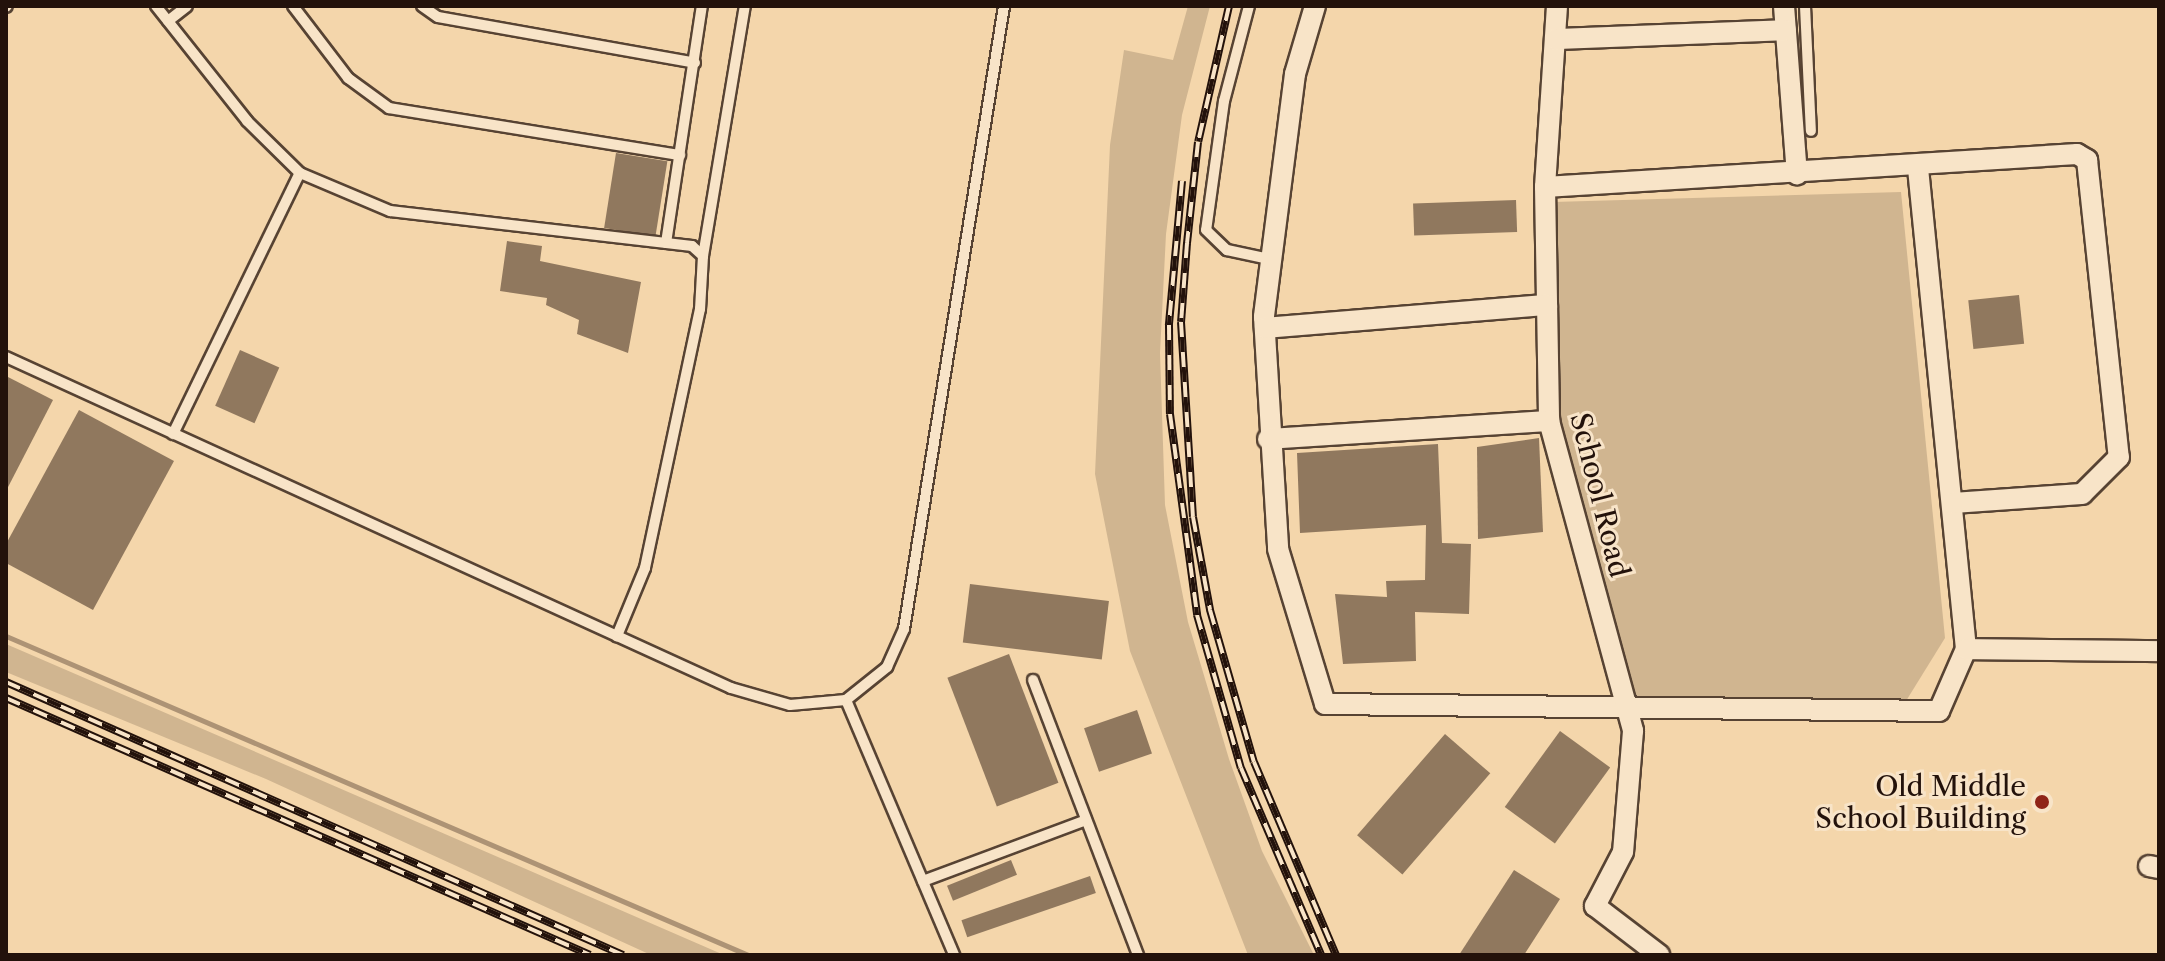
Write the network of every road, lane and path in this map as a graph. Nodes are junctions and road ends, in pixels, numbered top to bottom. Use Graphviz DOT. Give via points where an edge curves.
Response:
graph roads {
  1 [pos="156,6"];
  2 [pos="187,6"];
  3 [pos="293,6"];
  4 [pos="422,6"];
  5 [pos="702,6"];
  6 [pos="745,6"];
  7 [pos="1004,6"];
  8 [pos="1249,6"];
  9 [pos="1315,6"];
  10 [pos="1557,6"];
  11 [pos="1784,6"];
  12 [pos="1805,6"];
  13 [pos="168,21"];
  14 [pos="1786,30"];
  15 [pos="1555,39"];
  16 [pos="695,63"];
  17 [pos="1811,131"];
  18 [pos="680,155"];
  19 [pos="1918,168"];
  20 [pos="300,173"];
  21 [pos="1797,175"];
  22 [pos="1545,187"];
  23 [pos="666,243"];
  24 [pos="703,256"];
  25 [pos="1269,259"];
  26 [pos="1547,305"];
  27 [pos="1265,328"];
  28 [pos="6,357"];
  29 [pos="1549,421"];
  30 [pos="173,434"];
  31 [pos="1268,439"];
  32 [pos="1952,503"];
  33 [pos="617,636"];
  34 [pos="1966,649"];
  35 [pos="2159,651"];
  36 [pos="1033,680"];
  37 [pos="846,700"];
  38 [pos="1628,706"];
  39 [pos="1086,820"];
  40 [pos="923,881"];
  41 [pos="954,955"];
  42 [pos="1138,955"];
  43 [pos="1659,955"];
  1 -- 13 [label="lane"];
  2 -- 13 [label="lane"];
  3 -- 18 [label="lane" via="348,78 389,108"];
  4 -- 16 [label="lane" via="438,17"];
  5 -- 16 [label="lane"];
  6 -- 24 [label="lane"];
  7 -- 37 [label="lane" via="904,629 887,667"];
  8 -- 25 [label="lane" via="1224,101 1206,230 1227,250"];
  9 -- 25 [label="street" via="1295,74"];
  10 -- 15 [label="street, School Road"];
  11 -- 14 [label="street"];
  12 -- 17 [label="lane"];
  13 -- 20 [label="lane" via="247,121"];
  14 -- 15 [label="street"];
  14 -- 21 [label="street"];
  15 -- 22 [label="street, School Road"];
  16 -- 18 [label="lane"];
  18 -- 23 [label="lane"];
  19 -- 21 [label="street"];
  19 -- 32 [label="street"];
  19 -- 32 [label="street" via="2077,154 2087,160 2122,441 2114,467 2082,494"];
  20 -- 23 [label="lane" via="390,211"];
  20 -- 30 [label="lane"];
  21 -- 22 [label="street"];
  22 -- 26 [label="street, School Road"];
  23 -- 24 [label="lane" via="692,246"];
  24 -- 33 [label="lane" via="700,309 645,568"];
  25 -- 27 [label="street"];
  26 -- 27 [label="street"];
  26 -- 29 [label="street, School Road"];
  27 -- 31 [label="street"];
  28 -- 30 [label="lane"];
  29 -- 31 [label="street"];
  29 -- 38 [label="street, School Road"];
  30 -- 33 [label="lane"];
  31 -- 38 [label="street" via="1278,549 1325,704"];
  32 -- 34 [label="street"];
  33 -- 37 [label="lane" via="731,688 790,705"];
  34 -- 35 [label="street"];
  34 -- 38 [label="street" via="1947,698 1929,715"];
  36 -- 39 [label="lane"];
  37 -- 40 [label="lane"];
  38 -- 43 [label="street, School Road" via="1633,731 1623,852 1595,906"];
  39 -- 40 [label="lane"];
  39 -- 42 [label="lane"];
  40 -- 41 [label="lane"];
}
